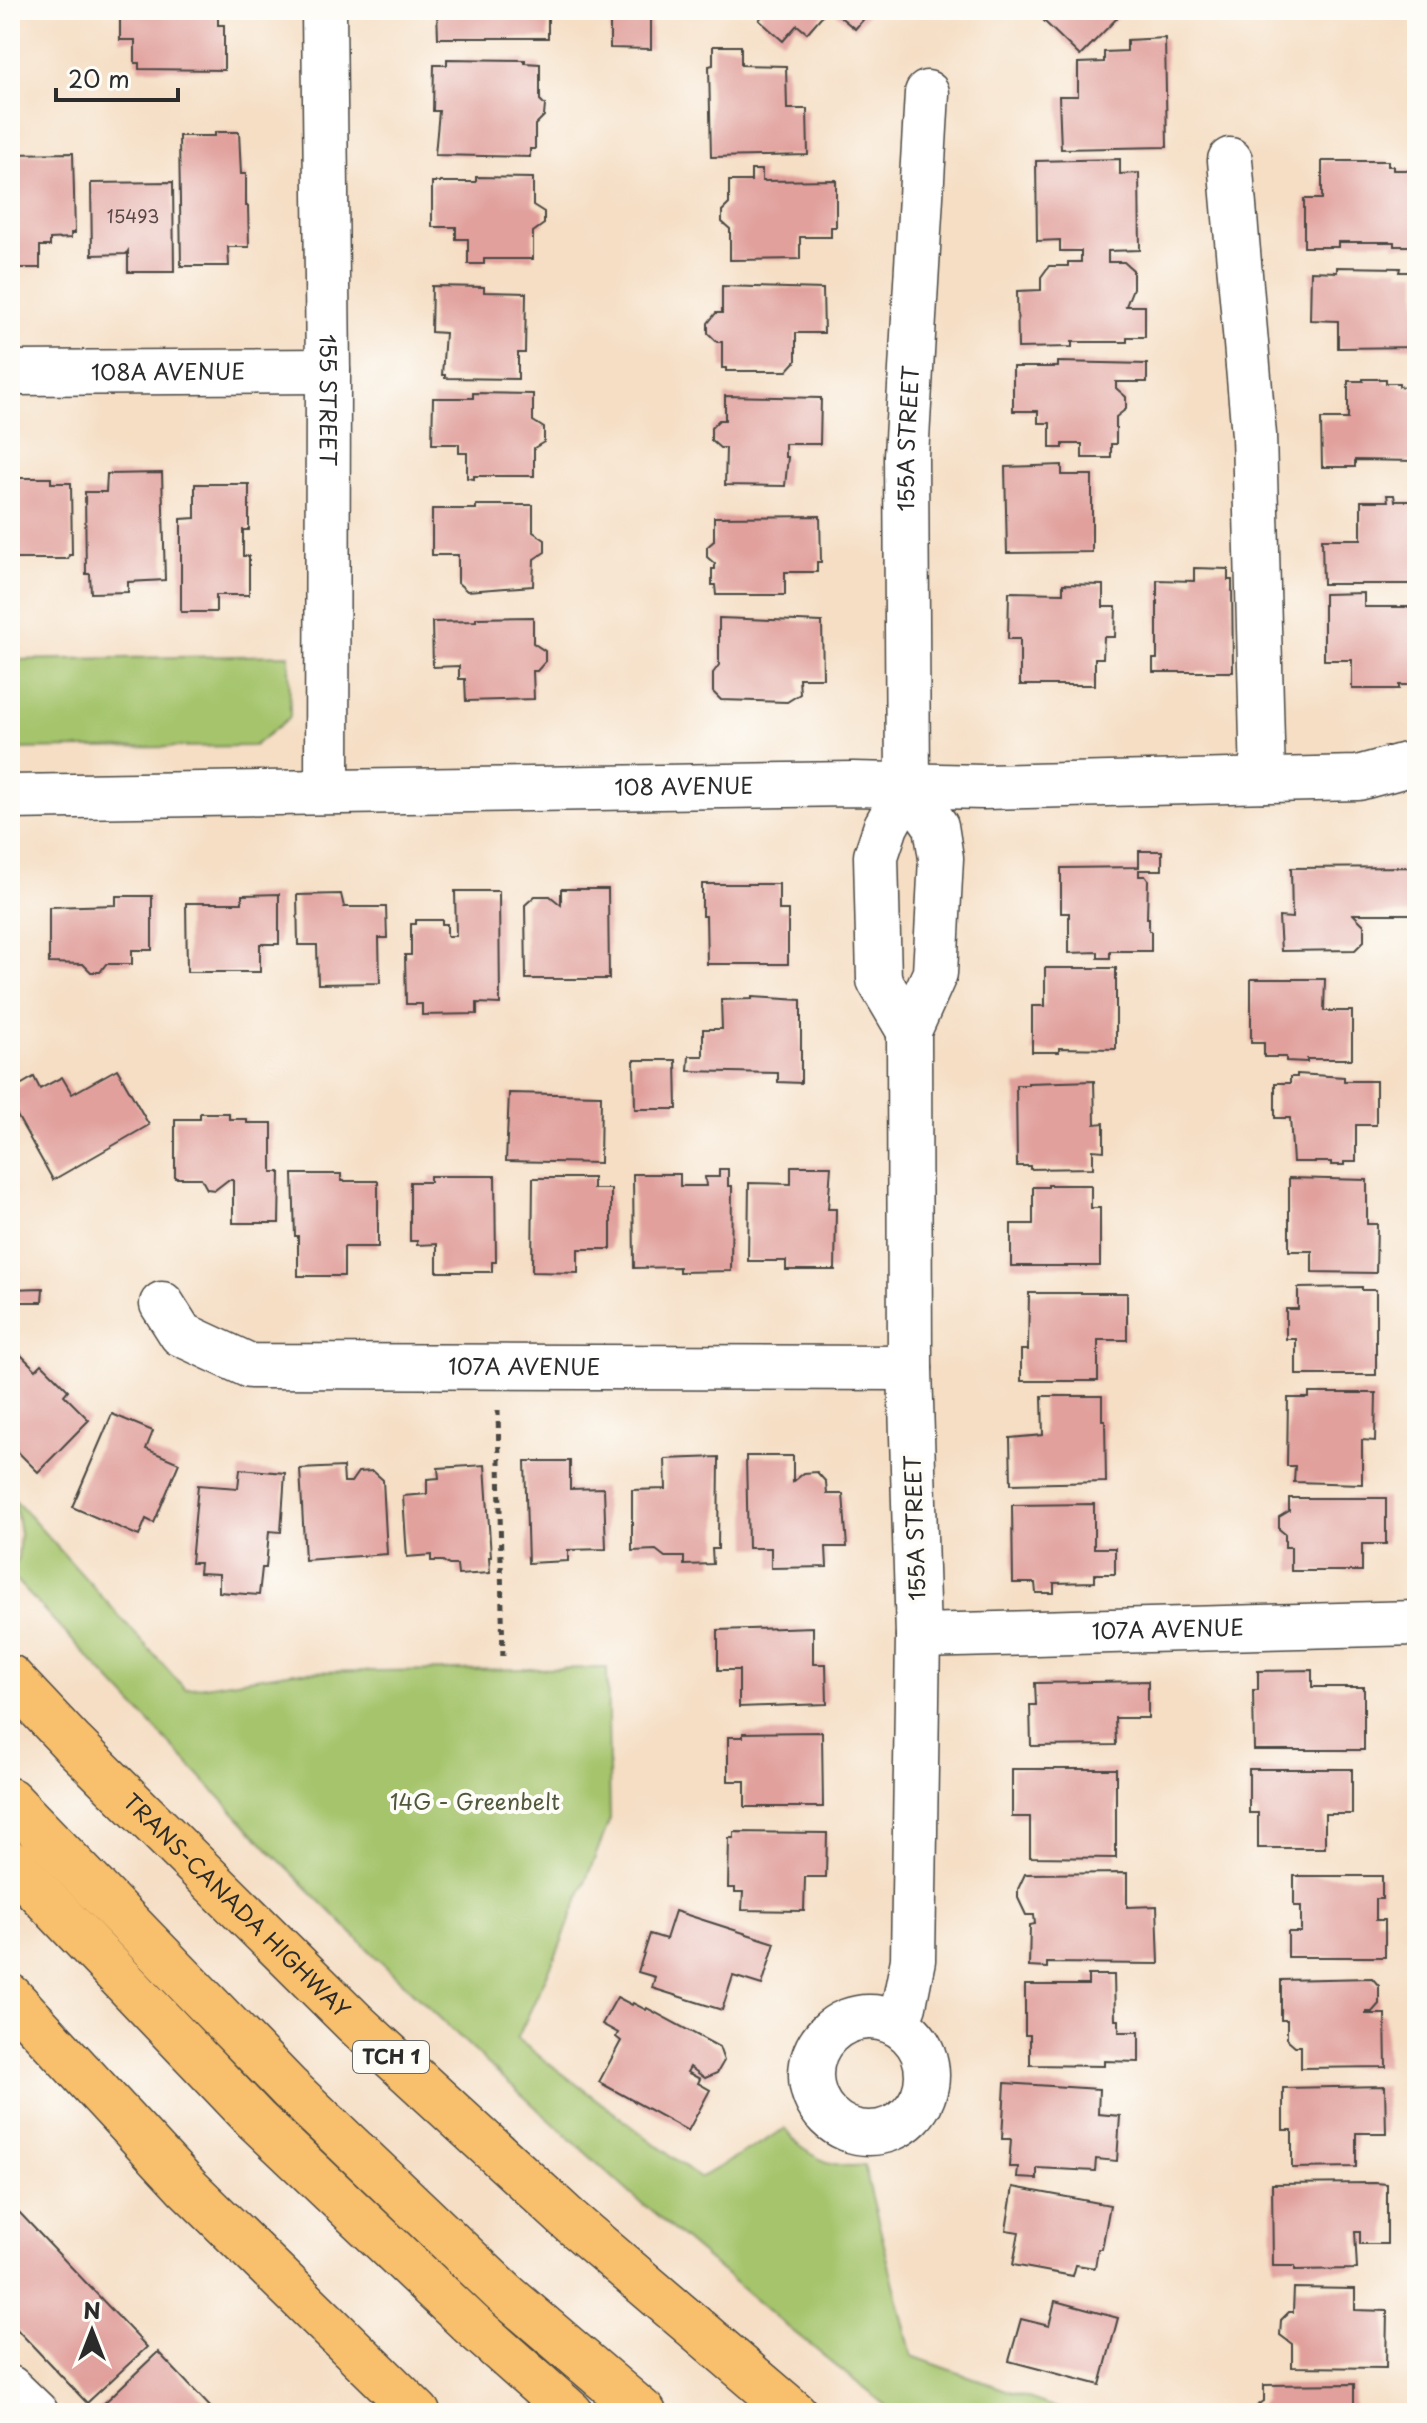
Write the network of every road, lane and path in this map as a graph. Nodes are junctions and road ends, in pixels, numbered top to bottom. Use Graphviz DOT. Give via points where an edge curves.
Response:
graph roads {
  1 [pos="324,10"];
  2 [pos="927,93"];
  3 [pos="1230,160"];
  4 [pos="328,371"];
  5 [pos="10,373"];
  6 [pos="1417,762"];
  7 [pos="1358,778"];
  8 [pos="1263,780"];
  9 [pos="908,786"];
  10 [pos="327,791"];
  11 [pos="1417,792"];
  12 [pos="10,797"];
  13 [pos="909,1031"];
  14 [pos="162,1304"];
  15 [pos="910,1368"];
  16 [pos="498,1402"];
  17 [pos="1417,1623"];
  18 [pos="918,1636"];
  19 [pos="503,1661"];
  20 [pos="10,1677"];
  21 [pos="10,1800"];
  22 [pos="10,1862"];
  23 [pos="10,1996"];
  24 [pos="896,2023"];
  25 [pos="10,2388"];
  26 [pos="36,2413"];
  27 [pos="418,2413"];
  28 [pos="571,2413"];
  29 [pos="644,2413"];
  30 [pos="795,2413"];
  1 -- 4 [label="street, 155 STREET"];
  2 -- 9 [label="street, 155A STREET" via="906,456"];
  3 -- 8 [label="street" via="1254,435"];
  4 -- 5 [label="street, 108A AVENUE"];
  4 -- 10 [label="street, 155 STREET"];
  6 -- 7 [label="street, 108 AVENUE"];
  7 -- 8 [label="street, 108 AVENUE"];
  7 -- 11 [label="street, 108 AVENUE"];
  8 -- 9 [label="street, 108 AVENUE"];
  9 -- 10 [label="street, 108 AVENUE"];
  9 -- 13 [label="street, 155A STREET" via="936,826 941,858 935,973"];
  9 -- 13 [label="street, 155A STREET" via="886,826 876,871 879,980"];
  10 -- 12 [label="street, 108 AVENUE"];
  13 -- 15 [label="street, 155A STREET"];
  14 -- 15 [label="street, 107A AVENUE" via="181,1334 250,1366"];
  15 -- 18 [label="street, 155A STREET"];
  16 -- 19 [label="path"];
  17 -- 18 [label="street, 107A AVENUE"];
  18 -- 24 [label="street, 155A STREET" via="913,1960"];
  20 -- 30 [label="highway, TRANS-CANADA HIGHWAY / TCH 1" via="356,2024 568,2219"];
  21 -- 29 [label="highway" via="289,2088 505,2294"];
  22 -- 28 [label="highway" via="256,2120"];
  23 -- 27 [label="highway" via="187,2187"];
  25 -- 26 [label="street"];
}
